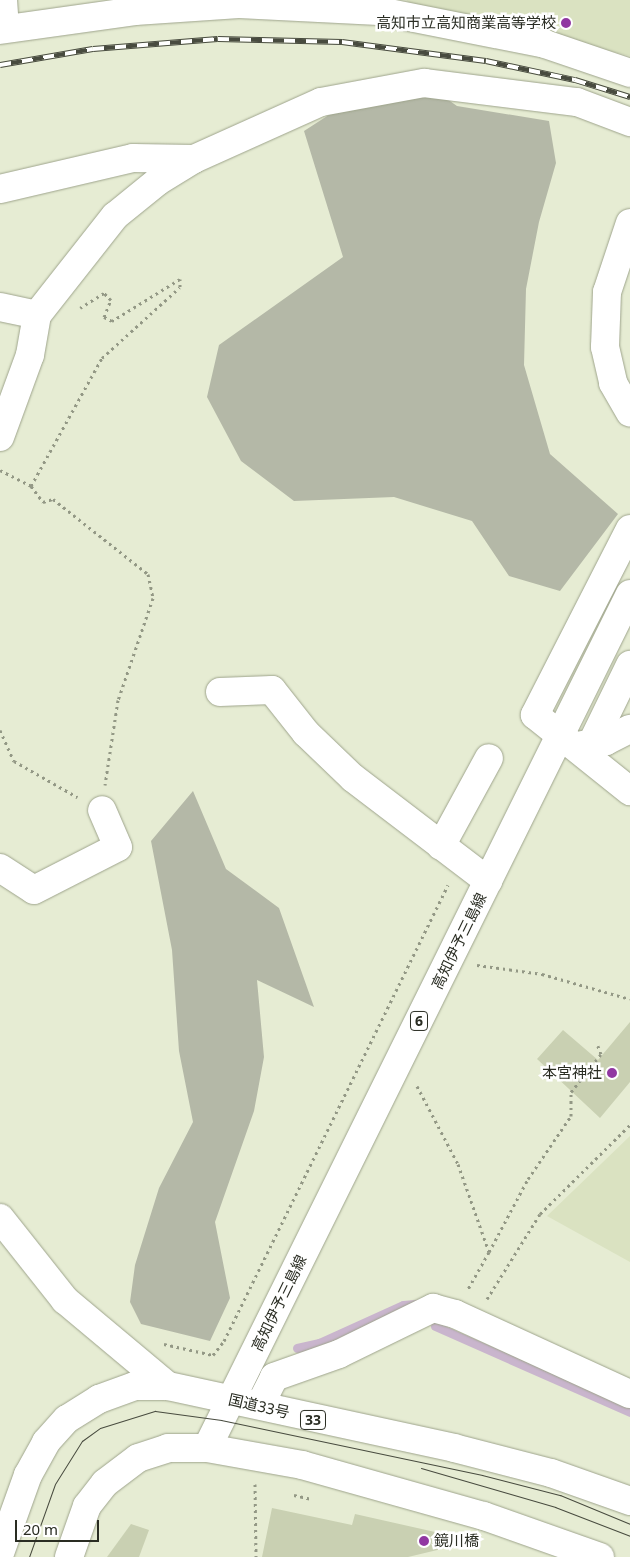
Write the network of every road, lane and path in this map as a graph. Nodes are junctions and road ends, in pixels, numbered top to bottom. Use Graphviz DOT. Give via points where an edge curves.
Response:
graph roads {
  1 [pos="2,0"];
  2 [pos="2,29"];
  3 [pos="630,73"];
  4 [pos="630,122"];
  5 [pos="194,159"];
  6 [pos="0,189"];
  7 [pos="630,223"];
  8 [pos="0,307"];
  9 [pos="72,313"];
  10 [pos="37,315"];
  11 [pos="630,413"];
  12 [pos="0,437"];
  13 [pos="0,470"];
  14 [pos="31,486"];
  15 [pos="630,529"];
  16 [pos="630,594"];
  17 [pos="630,665"];
  18 [pos="220,692"];
  19 [pos="630,729"];
  20 [pos="0,730"];
  21 [pos="574,741"];
  22 [pos="489,758"];
  23 [pos="630,791"];
  24 [pos="102,810"];
  25 [pos="450,854"];
  26 [pos="0,868"];
  27 [pos="488,881"];
  28 [pos="451,961"];
  29 [pos="630,999"];
  30 [pos="598,1046"];
  31 [pos="400,1056"];
  32 [pos="630,1125"];
  33 [pos="0,1218"];
  34 [pos="488,1252"];
  35 [pos="463,1318"];
  36 [pos="160,1343"];
  37 [pos="168,1386"];
  38 [pos="630,1394"];
  39 [pos="231,1400"];
  40 [pos="260,1405"];
  41 [pos="207,1448"];
  42 [pos="255,1456"];
  43 [pos="630,1502"];
  44 [pos="0,1553"];
  45 [pos="69,1557"];
  46 [pos="256,1557"];
  47 [pos="600,1557"];
  1 -- 2 [label="main road"];
  2 -- 3 [label="main road" via="135,11 239,4 379,11 545,44"];
  4 -- 5 [label="main road" via="577,102 424,83 321,102"];
  5 -- 6 [label="main road" via="133,158"];
  5 -- 10 [label="main road" via="158,181 115,216"];
  7 -- 11 [label="main road" via="607,292 605,347 613,383"];
  8 -- 10 [label="main road"];
  9 -- 14 [label="path" via="104,293 111,300 104,317 112,321 180,279 180,286 102,358"];
  10 -- 12 [label="main road" via="30,355"];
  13 -- 14 [label="path"];
  14 -- 24 [label="path" via="43,502 53,499 148,574 153,598 118,700"];
  15 -- 21 [label="main road" via="534,715"];
  16 -- 21 [label="main road, 高知伊予三島線 / 6"];
  17 -- 21 [label="main road"];
  18 -- 25 [label="main road" via="272,690 306,733 353,778"];
  19 -- 21 [label="main road" via="606,741"];
  20 -- 24 [label="path" via="14,761"];
  21 -- 23 [label="main road"];
  21 -- 27 [label="main road, 高知伊予三島線 / 6"];
  22 -- 25 [label="main road"];
  24 -- 26 [label="main road" via="118,847 34,890"];
  25 -- 27 [label="main road"];
  25 -- 36 [label="path" via="224,1341 213,1355"];
  27 -- 28 [label="main road, 高知伊予三島線 / 6"];
  28 -- 29 [label="path" via="542,974"];
  28 -- 31 [label="main road, 高知伊予三島線 / 6"];
  30 -- 34 [label="path" via="601,1054 571,1092 571,1116 528,1179"];
  31 -- 34 [label="path" via="458,1164"];
  31 -- 39 [label="main road, 高知伊予三島線 / 6"];
  32 -- 35 [label="path" via="540,1214"];
  33 -- 37 [label="main road" via="65,1300"];
  34 -- 35 [label="path"];
  35 -- 38 [label="main road"];
  35 -- 40 [label="main road" via="433,1308 339,1354 274,1377"];
  37 -- 39 [label="main road, 国道33号 / 33"];
  37 -- 44 [label="main road, 国道33号 / 33" via="134,1386 99,1399 62,1425 46,1442 28,1475"];
  39 -- 40 [label="main road, 国道33号 / 33"];
  39 -- 41 [label="main road, 高知伊予三島線 / 6"];
  40 -- 43 [label="main road, 国道33号 / 33" via="551,1473"];
  41 -- 42 [label="main road"];
  41 -- 45 [label="main road" via="168,1448 138,1458 104,1483 87,1506"];
  42 -- 46 [label="path"];
  42 -- 47 [label="main road" via="302,1465 484,1516"];
}
